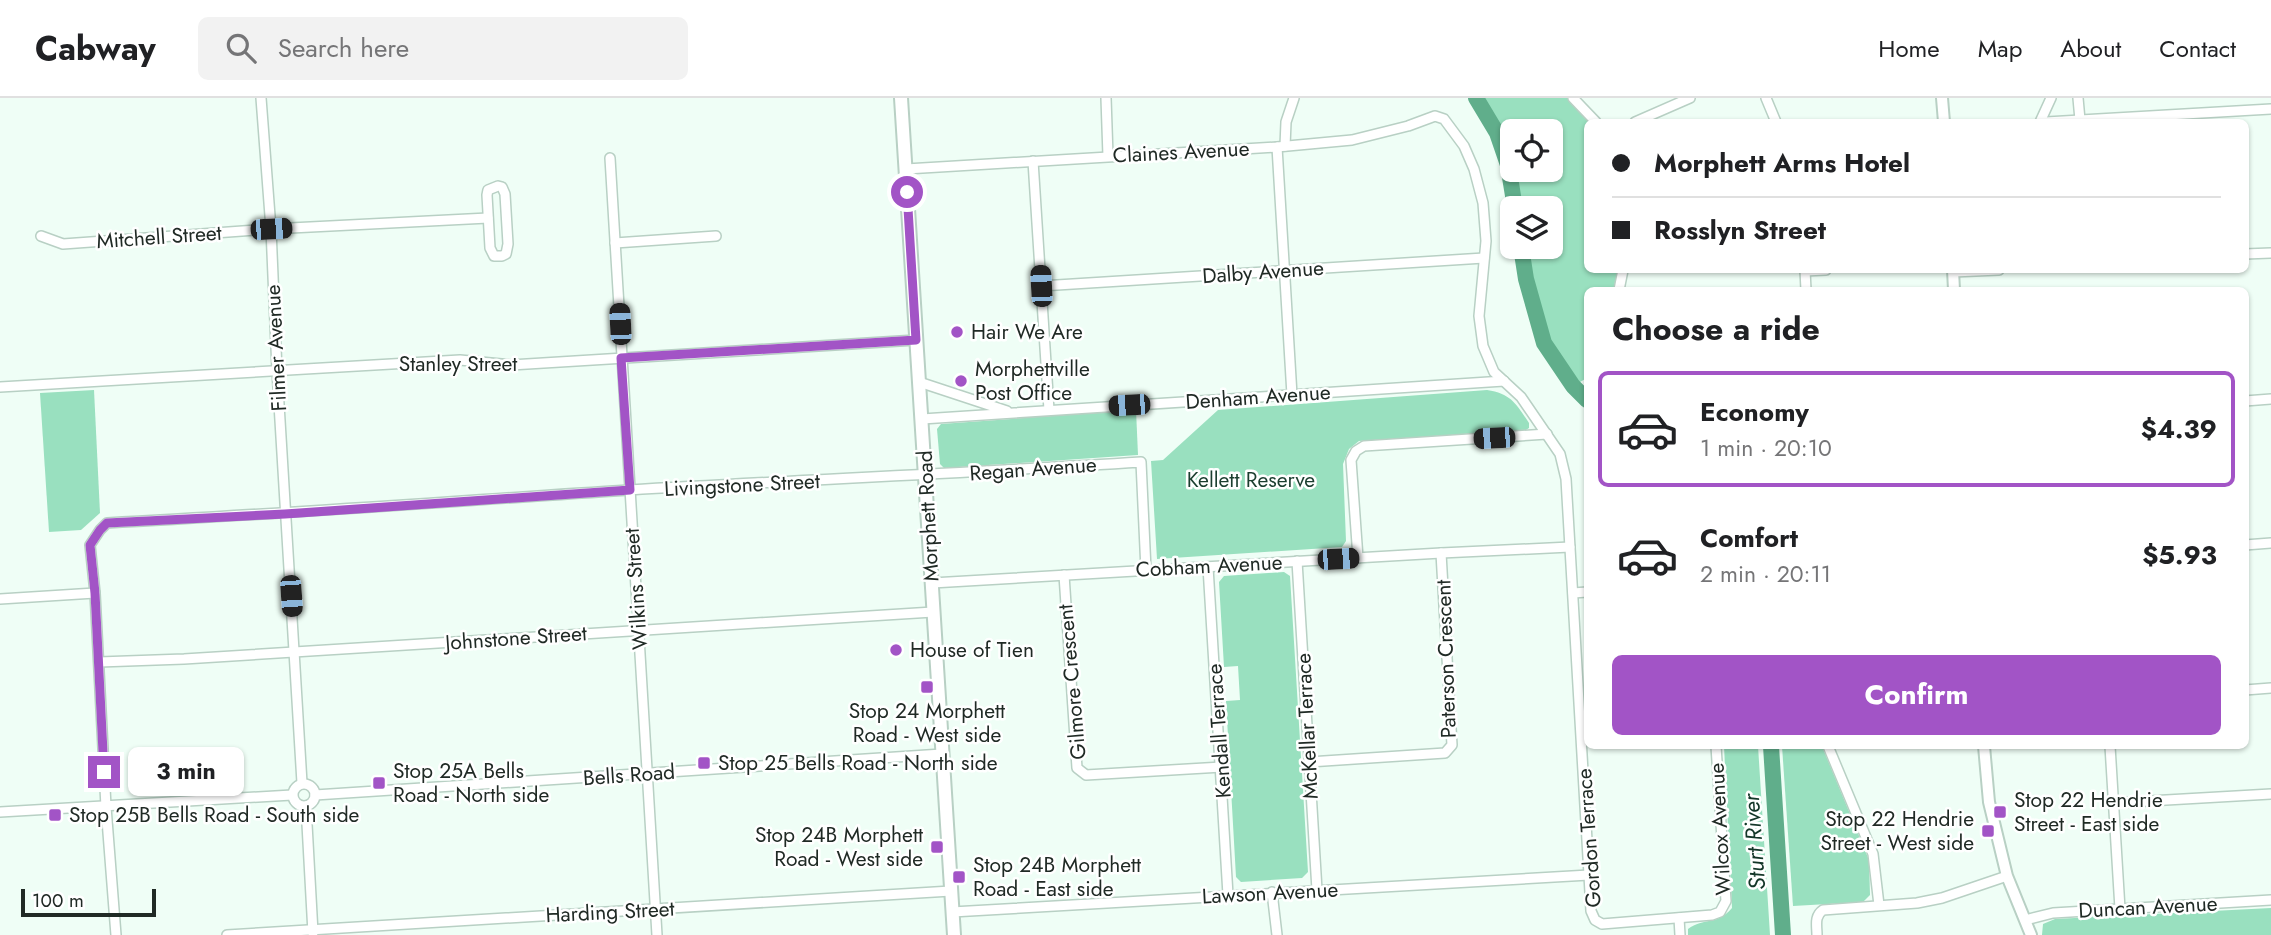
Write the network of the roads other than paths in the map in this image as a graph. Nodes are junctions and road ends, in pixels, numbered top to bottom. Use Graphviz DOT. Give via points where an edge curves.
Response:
graph roads {
  1 [pos="261,98"];
  2 [pos="901,98"];
  3 [pos="1106,98"];
  4 [pos="1294,98"];
  5 [pos="1573,98"];
  6 [pos="1690,98"];
  7 [pos="1766,98"];
  8 [pos="1942,98"];
  9 [pos="2051,98"];
  10 [pos="2078,98"];
  11 [pos="2271,109"];
  12 [pos="1593,119"];
  13 [pos="1642,119"];
  14 [pos="1775,119"];
  15 [pos="1944,119"];
  16 [pos="2041,119"];
  17 [pos="2080,119"];
  18 [pos="2097,119"];
  19 [pos="1449,125"];
  20 [pos="1281,146"];
  21 [pos="1108,156"];
  22 [pos="610,158"];
  23 [pos="1033,160"];
  24 [pos="906,169"];
  25 [pos="488,218"];
  26 [pos="271,229"];
  27 [pos="41,236"];
  28 [pos="716,236"];
  29 [pos="615,243"];
  30 [pos="2271,253"];
  31 [pos="2249,254"];
  32 [pos="1484,258"];
  33 [pos="1285,271"];
  34 [pos="1041,286"];
  35 [pos="916,340"];
  36 [pos="621,358"];
  37 [pos="276,371"];
  38 [pos="919,382"];
  39 [pos="1504,382"];
  40 [pos="0,387"];
  41 [pos="1292,395"];
  42 [pos="2271,399"];
  43 [pos="2249,401"];
  44 [pos="1049,410"];
  45 [pos="1012,413"];
  46 [pos="922,419"];
  47 [pos="1547,434"];
  48 [pos="925,476"];
  49 [pos="630,490"];
  50 [pos="285,514"];
  51 [pos="2271,543"];
  52 [pos="2249,544"];
  53 [pos="1570,547"];
  54 [pos="1441,553"];
  55 [pos="1358,558"];
  56 [pos="1297,561"];
  57 [pos="1208,566"];
  58 [pos="1146,570"];
  59 [pos="1064,575"];
  60 [pos="932,583"];
  61 [pos="1584,592"];
  62 [pos="95,593"];
  63 [pos="1573,593"];
  64 [pos="0,599"];
  65 [pos="933,612"];
  66 [pos="639,631"];
  67 [pos="295,652"];
  68 [pos="99,662"];
  69 [pos="2271,688"];
  70 [pos="2249,690"];
  71 [pos="1584,705"];
  72 [pos="1585,749"];
  73 [pos="1716,749"];
  74 [pos="1829,749"];
  75 [pos="1984,749"];
  76 [pos="2110,749"];
  77 [pos="942,754"];
  78 [pos="1309,762"];
  79 [pos="1222,767"];
  80 [pos="648,774"];
  81 [pos="302,783"];
  82 [pos="2271,794"];
  83 [pos="292,795"];
  84 [pos="315,795"];
  85 [pos="2114,803"];
  86 [pos="306,806"];
  87 [pos="106,807"];
  88 [pos="0,812"];
  89 [pos="1589,875"];
  90 [pos="2007,876"];
  91 [pos="1317,890"];
  92 [pos="951,891"];
  93 [pos="1272,892"];
  94 [pos="1228,895"];
  95 [pos="2271,900"];
  96 [pos="1879,905"];
  97 [pos="656,909"];
  98 [pos="2120,909"];
  99 [pos="952,912"];
  100 [pos="1679,918"];
  101 [pos="2025,920"];
  102 [pos="313,932"];
  103 [pos="116,935"];
  104 [pos="227,935"];
  105 [pos="657,935"];
  106 [pos="954,935"];
  107 [pos="1277,935"];
  108 [pos="1680,935"];
  109 [pos="1817,935"];
  110 [pos="2031,935"];
  1 -- 26 [label="street, Filmer Avenue"];
  2 -- 24 [label="main road, Morphett Road"];
  3 -- 21 [label="street"];
  4 -- 20 [label="street"];
  5 -- 12 [label="street"];
  6 -- 13 [label="street"];
  7 -- 14 [label="street"];
  8 -- 15 [label="street"];
  9 -- 16 [label="street"];
  10 -- 17 [label="street"];
  11 -- 18 [label="street"];
  19 -- 20 [label="street, Claines Avenue" via="1435,116 1352,140"];
  19 -- 32 [label="street, Gordon Terrace" via="1464,146 1483,203"];
  20 -- 21 [label="street, Claines Avenue"];
  20 -- 33 [label="street"];
  21 -- 23 [label="street, Claines Avenue"];
  22 -- 29 [label="street, Wilkins Street"];
  23 -- 24 [label="street, Claines Avenue"];
  23 -- 34 [label="street"];
  24 -- 35 [label="main road, Morphett Road"];
  25 -- 25 [label="street" via="488,190 502,187 508,244 502,256 491,252"];
  25 -- 26 [label="street, Mitchell Street"];
  26 -- 27 [label="street, Mitchell Street" via="63,244"];
  26 -- 37 [label="street, Filmer Avenue"];
  28 -- 29 [label="street"];
  29 -- 36 [label="street, Wilkins Street"];
  30 -- 31 [label="street"];
  32 -- 33 [label="street, Dalby Avenue"];
  32 -- 39 [label="street, Gordon Terrace" via="1479,316 1483,346 1494,372"];
  33 -- 34 [label="street, Dalby Avenue"];
  33 -- 41 [label="street"];
  34 -- 44 [label="street"];
  35 -- 36 [label="street, Stanley Street"];
  35 -- 38 [label="main road, Morphett Road"];
  36 -- 37 [label="street, Stanley Street" via="511,365 460,360"];
  36 -- 49 [label="street, Wilkins Street"];
  37 -- 40 [label="street, Stanley Street"];
  37 -- 50 [label="street, Filmer Avenue"];
  38 -- 45 [label="street, Denham Avenue"];
  38 -- 46 [label="main road, Morphett Road"];
  39 -- 41 [label="street, Denham Avenue"];
  39 -- 47 [label="street, Gordon Terrace" via="1521,397"];
  41 -- 44 [label="street, Denham Avenue"];
  42 -- 43 [label="street"];
  44 -- 45 [label="street, Denham Avenue"];
  45 -- 46 [label="street, Denham Avenue"];
  46 -- 48 [label="main road, Morphett Road"];
  47 -- 53 [label="street, Gordon Terrace" via="1560,454 1566,479"];
  47 -- 55 [label="street" via="1364,446 1356,451 1351,460"];
  48 -- 49 [label="street, Livingstone Street"];
  48 -- 58 [label="street, Regan Avenue" via="1141,462"];
  48 -- 60 [label="main road, Morphett Road"];
  49 -- 50 [label="street, Livingstone Street"];
  49 -- 66 [label="street, Wilkins Street"];
  50 -- 62 [label="street, Livingstone Street" via="107,523 90,545"];
  50 -- 67 [label="street, Filmer Avenue"];
  51 -- 52 [label="street"];
  53 -- 54 [label="street, Cobham Avenue"];
  53 -- 63 [label="street, Gordon Terrace"];
  54 -- 55 [label="street, Cobham Avenue"];
  54 -- 78 [label="street, Paterson Crescent" via="1452,745 1445,753"];
  55 -- 56 [label="street, Cobham Avenue"];
  56 -- 57 [label="street, Cobham Avenue"];
  56 -- 78 [label="street, McKellar Terrace"];
  57 -- 58 [label="street, Cobham Avenue"];
  57 -- 79 [label="street, Kendall Terrace"];
  58 -- 59 [label="street, Cobham Avenue"];
  59 -- 60 [label="street, Cobham Avenue"];
  59 -- 79 [label="street, Gilmore Crescent" via="1077,768 1086,775"];
  60 -- 65 [label="main road, Morphett Road"];
  61 -- 63 [label="street"];
  62 -- 64 [label="street"];
  62 -- 68 [label="street"];
  63 -- 71 [label="street, Gordon Terrace"];
  65 -- 66 [label="street, Johnstone Street"];
  65 -- 77 [label="main road, Morphett Road"];
  66 -- 67 [label="street, Johnstone Street"];
  66 -- 80 [label="street, Wilkins Street"];
  67 -- 68 [label="street, Johnstone Street"];
  67 -- 81 [label="street, Filmer Avenue"];
  68 -- 87 [label="street"];
  69 -- 70 [label="street"];
  72 -- 89 [label="street, Gordon Terrace"];
  73 -- 100 [label="street, Wilcox Avenue" via="1726,901 1720,912 1712,915"];
  74 -- 96 [label="street" via="1873,854"];
  75 -- 90 [label="street" via="1989,802"];
  76 -- 85 [label="street"];
  77 -- 80 [label="street, Bells Road"];
  77 -- 92 [label="main road, Morphett Road"];
  78 -- 91 [label="street, McKellar Terrace"];
  79 -- 94 [label="street, Kendall Terrace"];
  80 -- 84 [label="street, Bells Road"];
  80 -- 97 [label="street, Wilkins Street"];
  81 -- 83 [label="street"];
  81 -- 84 [label="street" via="313,787"];
  82 -- 85 [label="street"];
  83 -- 86 [label="street" via="295,802"];
  83 -- 87 [label="street"];
  84 -- 86 [label="street"];
  85 -- 98 [label="street"];
  86 -- 102 [label="street"];
  87 -- 88 [label="street"];
  87 -- 103 [label="street"];
  89 -- 91 [label="street, Lawson Avenue"];
  89 -- 100 [label="street, Gordon Terrace" via="1591,911 1602,924"];
  90 -- 96 [label="street" via="1942,898"];
  90 -- 101 [label="street"];
  91 -- 93 [label="street, Lawson Avenue"];
  92 -- 97 [label="street, Harding Street"];
  92 -- 99 [label="main road, Morphett Road"];
  93 -- 94 [label="street, Lawson Avenue"];
  93 -- 107 [label="street"];
  94 -- 99 [label="street, Lawson Avenue"];
  95 -- 98 [label="street, Duncan Avenue"];
  96 -- 109 [label="street" via="1823,910 1816,918"];
  97 -- 102 [label="street, Harding Street"];
  97 -- 105 [label="street, Wilkins Street"];
  98 -- 101 [label="street, Duncan Avenue" via="2053,913"];
  99 -- 106 [label="main road, Morphett Road"];
  100 -- 108 [label="street"];
  101 -- 110 [label="street"];
  102 -- 104 [label="street, Harding Street"];
}
